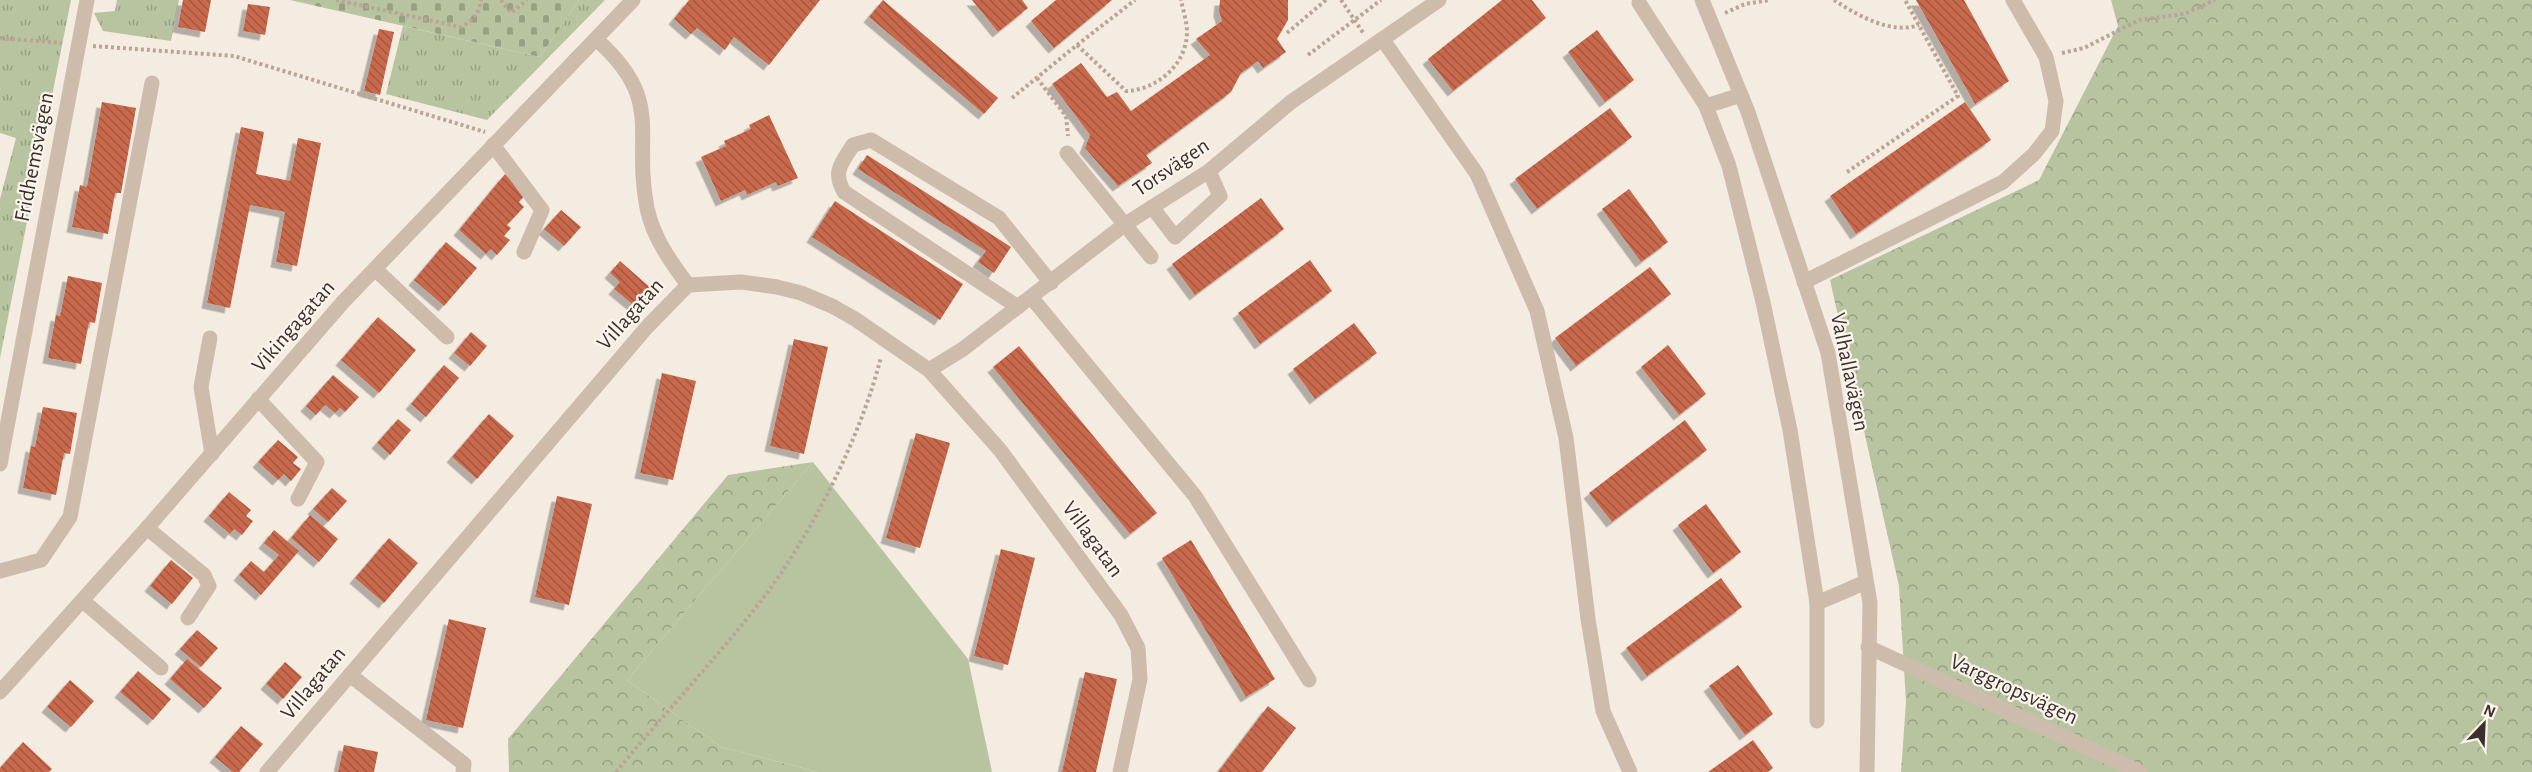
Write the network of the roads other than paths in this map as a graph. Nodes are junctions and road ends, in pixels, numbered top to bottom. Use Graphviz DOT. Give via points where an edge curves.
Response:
graph roads {
  1 [pos="87,0"];
  2 [pos="633,0"];
  3 [pos="1439,0"];
  4 [pos="1701,0"];
  5 [pos="2013,0"];
  6 [pos="1639,3"];
  7 [pos="596,39"];
  8 [pos="1378,43"];
  9 [pos="152,83"];
  10 [pos="1741,95"];
  11 [pos="1706,106"];
  12 [pos="497,141"];
  13 [pos="1067,153"];
  14 [pos="1209,171"];
  15 [pos="1152,207"];
  16 [pos="1124,225"];
  17 [pos="524,252"];
  18 [pos="1151,256"];
  19 [pos="375,269"];
  20 [pos="1804,282"];
  21 [pos="1051,283"];
  22 [pos="688,285"];
  23 [pos="1031,297"];
  24 [pos="1018,307"];
  25 [pos="447,337"];
  26 [pos="210,338"];
  27 [pos="929,370"];
  28 [pos="258,399"];
  29 [pos="212,454"];
  30 [pos="0,464"];
  31 [pos="298,499"];
  32 [pos="147,528"];
  33 [pos="0,571"];
  34 [pos="1866,582"];
  35 [pos="83,601"];
  36 [pos="1817,603"];
  37 [pos="188,618"];
  38 [pos="1868,647"];
  39 [pos="161,668"];
  40 [pos="350,675"];
  41 [pos="1309,680"];
  42 [pos="1,688"];
  43 [pos="1817,721"];
  44 [pos="267,772"];
  45 [pos="463,772"];
  46 [pos="1120,772"];
  47 [pos="1630,772"];
  48 [pos="1867,772"];
  49 [pos="2140,772"];
  1 -- 30 [label="street, Fridhemsvägen"];
  2 -- 7 [label="street, Vikingagatan"];
  3 -- 8 [label="street, Torsvägen"];
  4 -- 10 [label="street, Valhallavägen"];
  5 -- 20 [label="street" via="2046,57 2056,101 2052,131 2003,182"];
  6 -- 11 [label="street"];
  7 -- 12 [label="street, Vikingagatan"];
  7 -- 22 [label="street" via="623,65 637,93 644,122 647,210 661,246"];
  8 -- 14 [label="street, Torsvägen" via="1291,102"];
  8 -- 47 [label="street" via="1478,174 1537,310 1566,438 1603,711"];
  9 -- 33 [label="street" via="70,517 41,560"];
  10 -- 11 [label="street"];
  10 -- 20 [label="street, Valhallavägen"];
  11 -- 36 [label="street" via="1729,165 1762,302 1790,430"];
  12 -- 17 [label="street" via="542,210"];
  12 -- 19 [label="street, Vikingagatan"];
  13 -- 16 [label="street"];
  14 -- 15 [label="street, Torsvägen"];
  14 -- 15 [label="street" via="1221,196 1175,237"];
  15 -- 16 [label="street, Torsvägen"];
  16 -- 18 [label="street"];
  16 -- 21 [label="street, Torsvägen"];
  19 -- 25 [label="street"];
  19 -- 28 [label="street, Vikingagatan"];
  20 -- 34 [label="street, Valhallavägen" via="1828,353"];
  21 -- 23 [label="street, Torsvägen"];
  21 -- 24 [label="street" via="999,218 871,140 853,145 838,171 837,180 844,192"];
  22 -- 27 [label="street, Villagatan" via="741,282 801,293 855,319"];
  22 -- 40 [label="street, Villagatan" via="647,327"];
  23 -- 24 [label="street, Torsvägen"];
  23 -- 41 [label="street" via="1195,496"];
  24 -- 27 [label="street, Torsvägen"];
  26 -- 29 [label="street" via="201,387"];
  27 -- 46 [label="street, Villagatan" via="1000,450 1131,631 1138,648 1140,679"];
  28 -- 29 [label="street, Vikingagatan"];
  28 -- 31 [label="street" via="317,462"];
  29 -- 32 [label="street, Vikingagatan"];
  32 -- 35 [label="street, Vikingagatan"];
  32 -- 37 [label="street" via="204,575 208,586"];
  34 -- 36 [label="street"];
  34 -- 38 [label="street, Valhallavägen" via="1870,603"];
  35 -- 39 [label="street"];
  35 -- 42 [label="street, Vikingagatan"];
  36 -- 43 [label="street"];
  38 -- 48 [label="street, Valhallavägen"];
  38 -- 49 [label="street, Varggropsvägen"];
  40 -- 44 [label="street, Villagatan"];
  40 -- 45 [label="street" via="464,764"];
}
